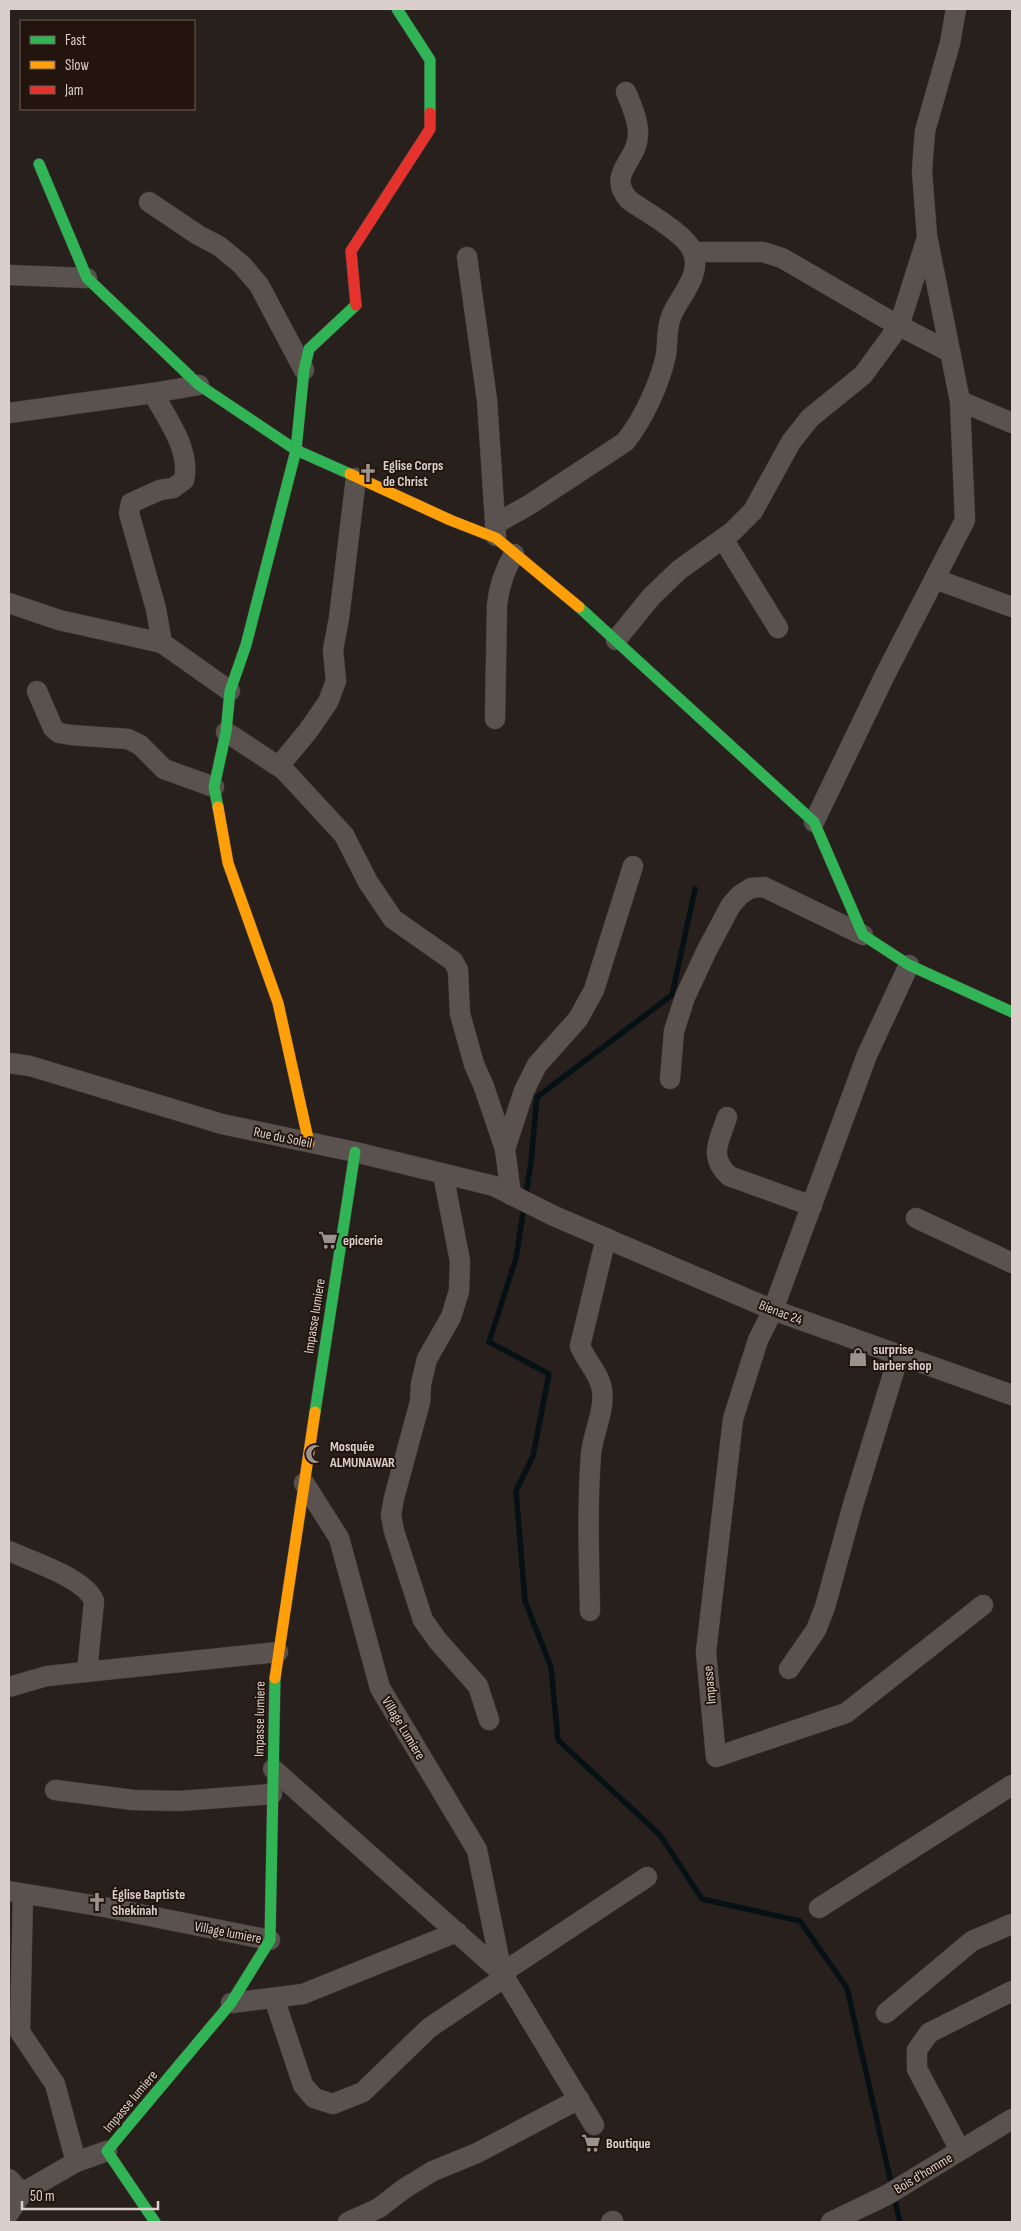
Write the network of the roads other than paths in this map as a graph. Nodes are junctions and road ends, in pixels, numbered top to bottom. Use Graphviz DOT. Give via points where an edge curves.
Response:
graph roads {
  1 [pos="397,9"];
  2 [pos="956,9"];
  3 [pos="626,92"];
  4 [pos="39,164"];
  5 [pos="149,202"];
  6 [pos="928,236"];
  7 [pos="693,252"];
  8 [pos="466,257"];
  9 [pos="9,275"];
  10 [pos="87,278"];
  11 [pos="899,326"];
  12 [pos="950,352"];
  13 [pos="304,370"];
  14 [pos="199,385"];
  15 [pos="152,393"];
  16 [pos="960,401"];
  17 [pos="9,413"];
  18 [pos="1012,422"];
  19 [pos="296,450"];
  20 [pos="356,478"];
  21 [pos="495,531"];
  22 [pos="723,539"];
  23 [pos="514,554"];
  24 [pos="935,579"];
  25 [pos="9,603"];
  26 [pos="1012,607"];
  27 [pos="778,628"];
  28 [pos="616,640"];
  29 [pos="162,643"];
  30 [pos="37,691"];
  31 [pos="230,691"];
  32 [pos="495,719"];
  33 [pos="226,732"];
  34 [pos="279,766"];
  35 [pos="214,787"];
  36 [pos="814,822"];
  37 [pos="633,866"];
  38 [pos="863,934"];
  39 [pos="909,965"];
  40 [pos="1012,1012"];
  41 [pos="9,1063"];
  42 [pos="670,1078"];
  43 [pos="727,1118"];
  44 [pos="309,1143"];
  45 [pos="505,1149"];
  46 [pos="355,1152"];
  47 [pos="444,1174"];
  48 [pos="502,1190"];
  49 [pos="812,1206"];
  50 [pos="554,1216"];
  51 [pos="916,1218"];
  52 [pos="606,1238"];
  53 [pos="1012,1263"];
  54 [pos="773,1310"];
  55 [pos="899,1355"];
  56 [pos="1012,1395"];
  57 [pos="304,1482"];
  58 [pos="9,1551"];
  59 [pos="984,1605"];
  60 [pos="590,1611"];
  61 [pos="278,1652"];
  62 [pos="789,1669"];
  63 [pos="87,1672"];
  64 [pos="9,1687"];
  65 [pos="489,1720"];
  66 [pos="273,1769"];
  67 [pos="1012,1785"];
  68 [pos="56,1790"];
  69 [pos="272,1794"];
  70 [pos="648,1877"];
  71 [pos="16,1892"];
  72 [pos="819,1908"];
  73 [pos="1012,1924"];
  74 [pos="456,1932"];
  75 [pos="270,1940"];
  76 [pos="504,1975"];
  77 [pos="1012,1991"];
  78 [pos="274,1998"];
  79 [pos="231,2003"];
  80 [pos="886,2013"];
  81 [pos="579,2098"];
  82 [pos="1012,2119"];
  83 [pos="594,2125"];
  84 [pos="960,2150"];
  85 [pos="107,2151"];
  86 [pos="76,2162"];
  87 [pos="16,2186"];
  88 [pos="9,2213"];
  89 [pos="155,2222"];
  90 [pos="348,2222"];
  91 [pos="830,2222"];
  1 -- 13 [label="street" via="430,60 430,129 352,251 356,306 309,349"];
  2 -- 6 [label="street" via="950,43 925,131 922,171"];
  3 -- 7 [label="street" via="638,133 636,147 619,182 623,193 685,240"];
  4 -- 10 [label="street"];
  5 -- 13 [label="street" via="219,246 242,265 258,285"];
  6 -- 11 [label="street"];
  6 -- 12 [label="street"];
  7 -- 11 [label="street" via="763,252 782,258"];
  7 -- 21 [label="street" via="695,262 690,285 671,316 662,369 637,427 625,442"];
  8 -- 21 [label="street" via="487,400"];
  9 -- 10 [label="street"];
  10 -- 14 [label="street"];
  11 -- 12 [label="street"];
  11 -- 22 [label="street" via="863,375 810,418 791,442 753,510"];
  12 -- 16 [label="street"];
  13 -- 19 [label="street"];
  14 -- 15 [label="street"];
  14 -- 19 [label="street"];
  15 -- 17 [label="street"];
  15 -- 29 [label="street" via="179,442 187,467 184,480 173,488 130,503 129,513 156,609"];
  16 -- 18 [label="street"];
  16 -- 24 [label="street" via="965,520"];
  19 -- 20 [label="street"];
  19 -- 31 [label="street" via="246,645"];
  20 -- 21 [label="street" via="450,520"];
  20 -- 34 [label="street" via="333,650 336,681 328,702"];
  21 -- 23 [label="street"];
  22 -- 27 [label="street"];
  22 -- 28 [label="street" via="680,570 651,597"];
  23 -- 28 [label="street"];
  23 -- 32 [label="street" via="499,587"];
  24 -- 26 [label="street"];
  24 -- 36 [label="street"];
  25 -- 29 [label="street" via="58,620"];
  28 -- 36 [label="street"];
  29 -- 31 [label="street"];
  30 -- 35 [label="street" via="53,728 59,733 128,739 140,745 164,768"];
  31 -- 33 [label="street"];
  33 -- 34 [label="street"];
  33 -- 35 [label="street"];
  34 -- 45 [label="street" via="344,835 368,882 393,919 453,960 458,970 460,1014 471,1056"];
  35 -- 44 [label="street" via="228,863 278,1003"];
  36 -- 38 [label="street"];
  37 -- 45 [label="street" via="594,990 578,1019 538,1065 524,1091"];
  38 -- 39 [label="street"];
  38 -- 42 [label="street" via="764,887 751,888 740,895 731,905 685,997 674,1030"];
  39 -- 40 [label="street"];
  39 -- 49 [label="street" via="867,1055"];
  41 -- 44 [label="street, Rue du Soleil" via="30,1066 222,1124"];
  43 -- 49 [label="street" via="715,1154 719,1167 729,1176"];
  44 -- 46 [label="street, Rue du Soleil"];
  45 -- 48 [label="street"];
  46 -- 47 [label="street, Rue du Soleil"];
  46 -- 57 [label="street, Impasse lumiere"];
  47 -- 48 [label="street, Rue du Soleil"];
  47 -- 65 [label="street" via="460,1261 459,1291 451,1317 427,1359 420,1402 391,1515 423,1620 478,1686"];
  48 -- 50 [label="street, Rue du Soleil"];
  49 -- 54 [label="street"];
  50 -- 52 [label="street, Bienac 24"];
  51 -- 53 [label="street"];
  52 -- 54 [label="street, Bienac 24"];
  52 -- 60 [label="street" via="580,1346 600,1380 602,1391 591,1453"];
  54 -- 55 [label="street, Bienac 24"];
  54 -- 59 [label="street, Impasse" via="758,1340 732,1419 706,1652 716,1756 846,1713"];
  55 -- 56 [label="street, Bienac 24"];
  55 -- 62 [label="street" via="825,1607 816,1630"];
  57 -- 61 [label="street, Impasse lumiere"];
  57 -- 76 [label="street, Village Lumiere" via="339,1538 380,1688 477,1850"];
  58 -- 63 [label="street" via="79,1583 92,1595"];
  61 -- 63 [label="street"];
  61 -- 66 [label="street, Impasse lumiere"];
  63 -- 64 [label="street" via="47,1676"];
  66 -- 69 [label="street, Impasse lumiere"];
  66 -- 74 [label="street, Village Lumiere"];
  67 -- 72 [label="street"];
  68 -- 69 [label="street" via="133,1800 180,1801"];
  69 -- 75 [label="street, Impasse lumiere"];
  70 -- 76 [label="street"];
  71 -- 75 [label="street, Village lumiere"];
  71 -- 86 [label="street" via="20,2032 54,2084"];
  73 -- 80 [label="street" via="972,1940"];
  74 -- 76 [label="street, Village Lumiere"];
  74 -- 78 [label="street" via="303,1994"];
  75 -- 79 [label="street, Impasse lumiere"];
  76 -- 78 [label="street" via="429,2028 363,2092 333,2104 314,2098 303,2085"];
  76 -- 81 [label="street, Village Lumiere"];
  77 -- 84 [label="street" via="930,2033 917,2050 917,2069"];
  78 -- 79 [label="street"];
  79 -- 85 [label="street, Impasse lumiere"];
  81 -- 83 [label="street, Village Lumiere"];
  81 -- 90 [label="street" via="477,2153 433,2171 379,2208"];
  82 -- 84 [label="street, Bois d'homme"];
  84 -- 91 [label="street, Bois d'homme" via="887,2195"];
  85 -- 86 [label="street"];
  85 -- 89 [label="street, Impasse lumiere"];
  86 -- 87 [label="street"];
  87 -- 88 [label="street"];
}
